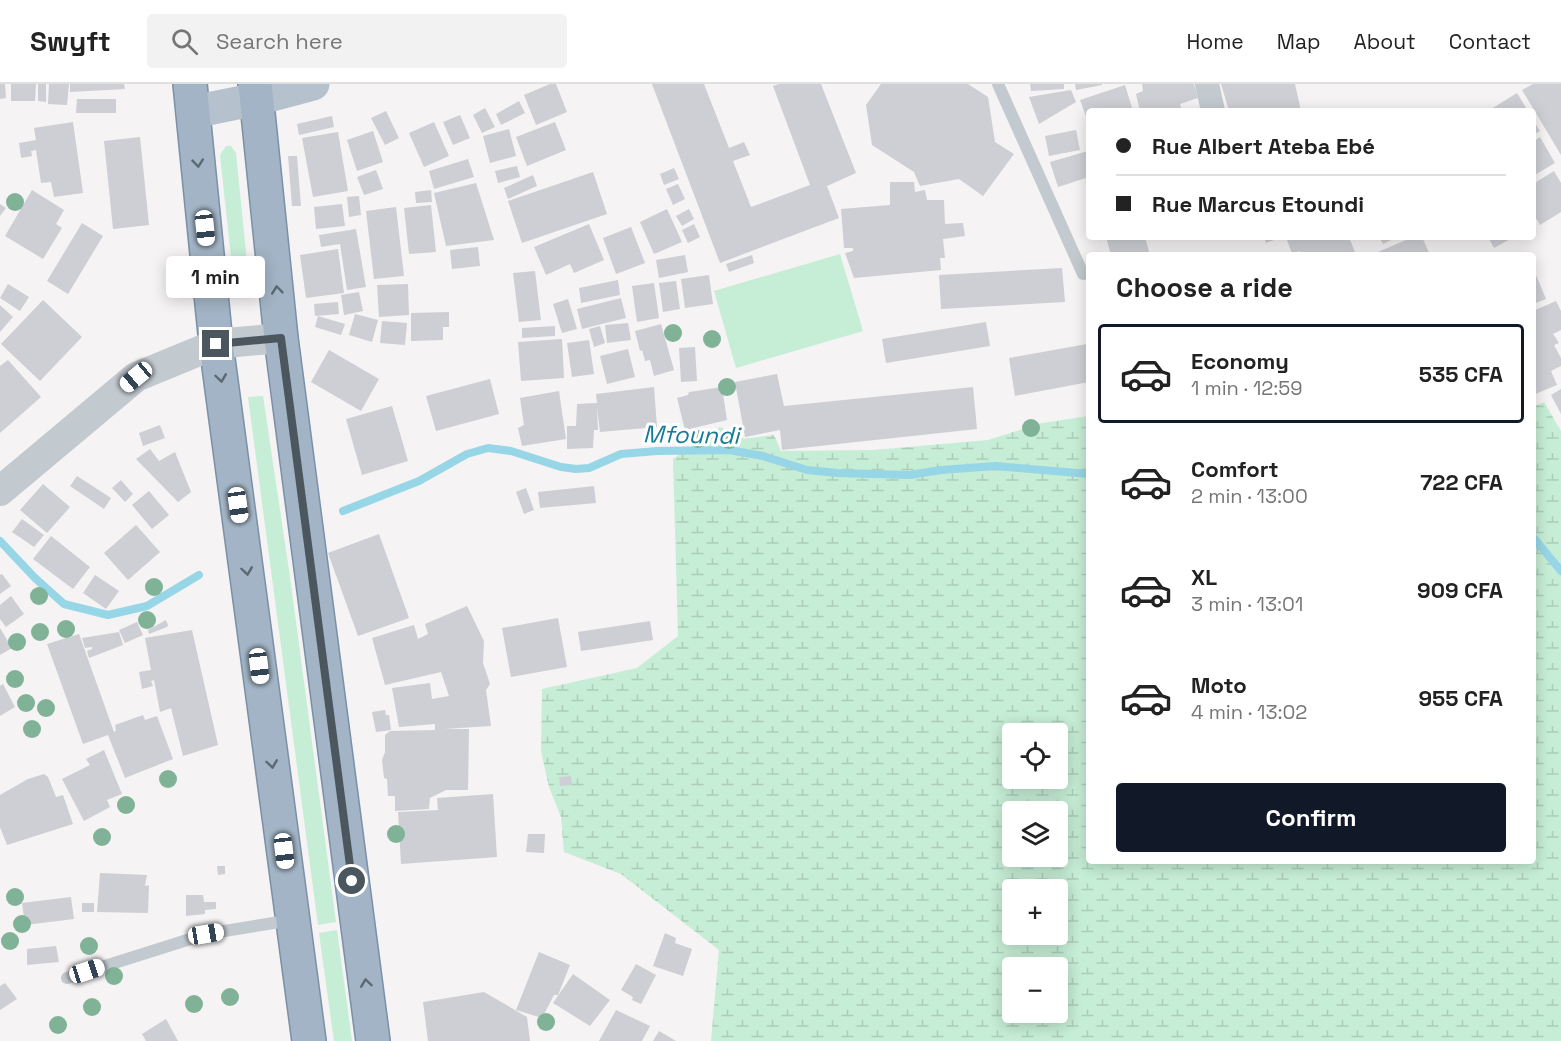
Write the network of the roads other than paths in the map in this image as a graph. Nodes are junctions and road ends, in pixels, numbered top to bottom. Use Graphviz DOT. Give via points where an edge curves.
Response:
graph roads {
  1 [pos="313,84"];
  2 [pos="998,84"];
  3 [pos="1207,84"];
  4 [pos="257,96"];
  5 [pos="191,98"];
  6 [pos="1212,108"];
  7 [pos="1083,274"];
  8 [pos="281,338"];
  9 [pos="216,344"];
  10 [pos="0,491"];
  11 [pos="293,920"];
  12 [pos="67,978"];
  13 [pos="309,1041"];
  14 [pos="374,1041"];
  1 -- 4 [label="main road"];
  2 -- 7 [label="lane"];
  3 -- 6 [label="street"];
  4 -- 5 [label="main road"];
  8 -- 4 [label="highway, one-way"];
  5 -- 9 [label="highway, one-way"];
  8 -- 9 [label="street"];
  14 -- 8 [label="highway, one-way"];
  9 -- 10 [label="street" via="136,377"];
  9 -- 11 [label="highway, one-way"];
  11 -- 12 [label="lane" via="206,934"];
  11 -- 13 [label="highway"];
}
